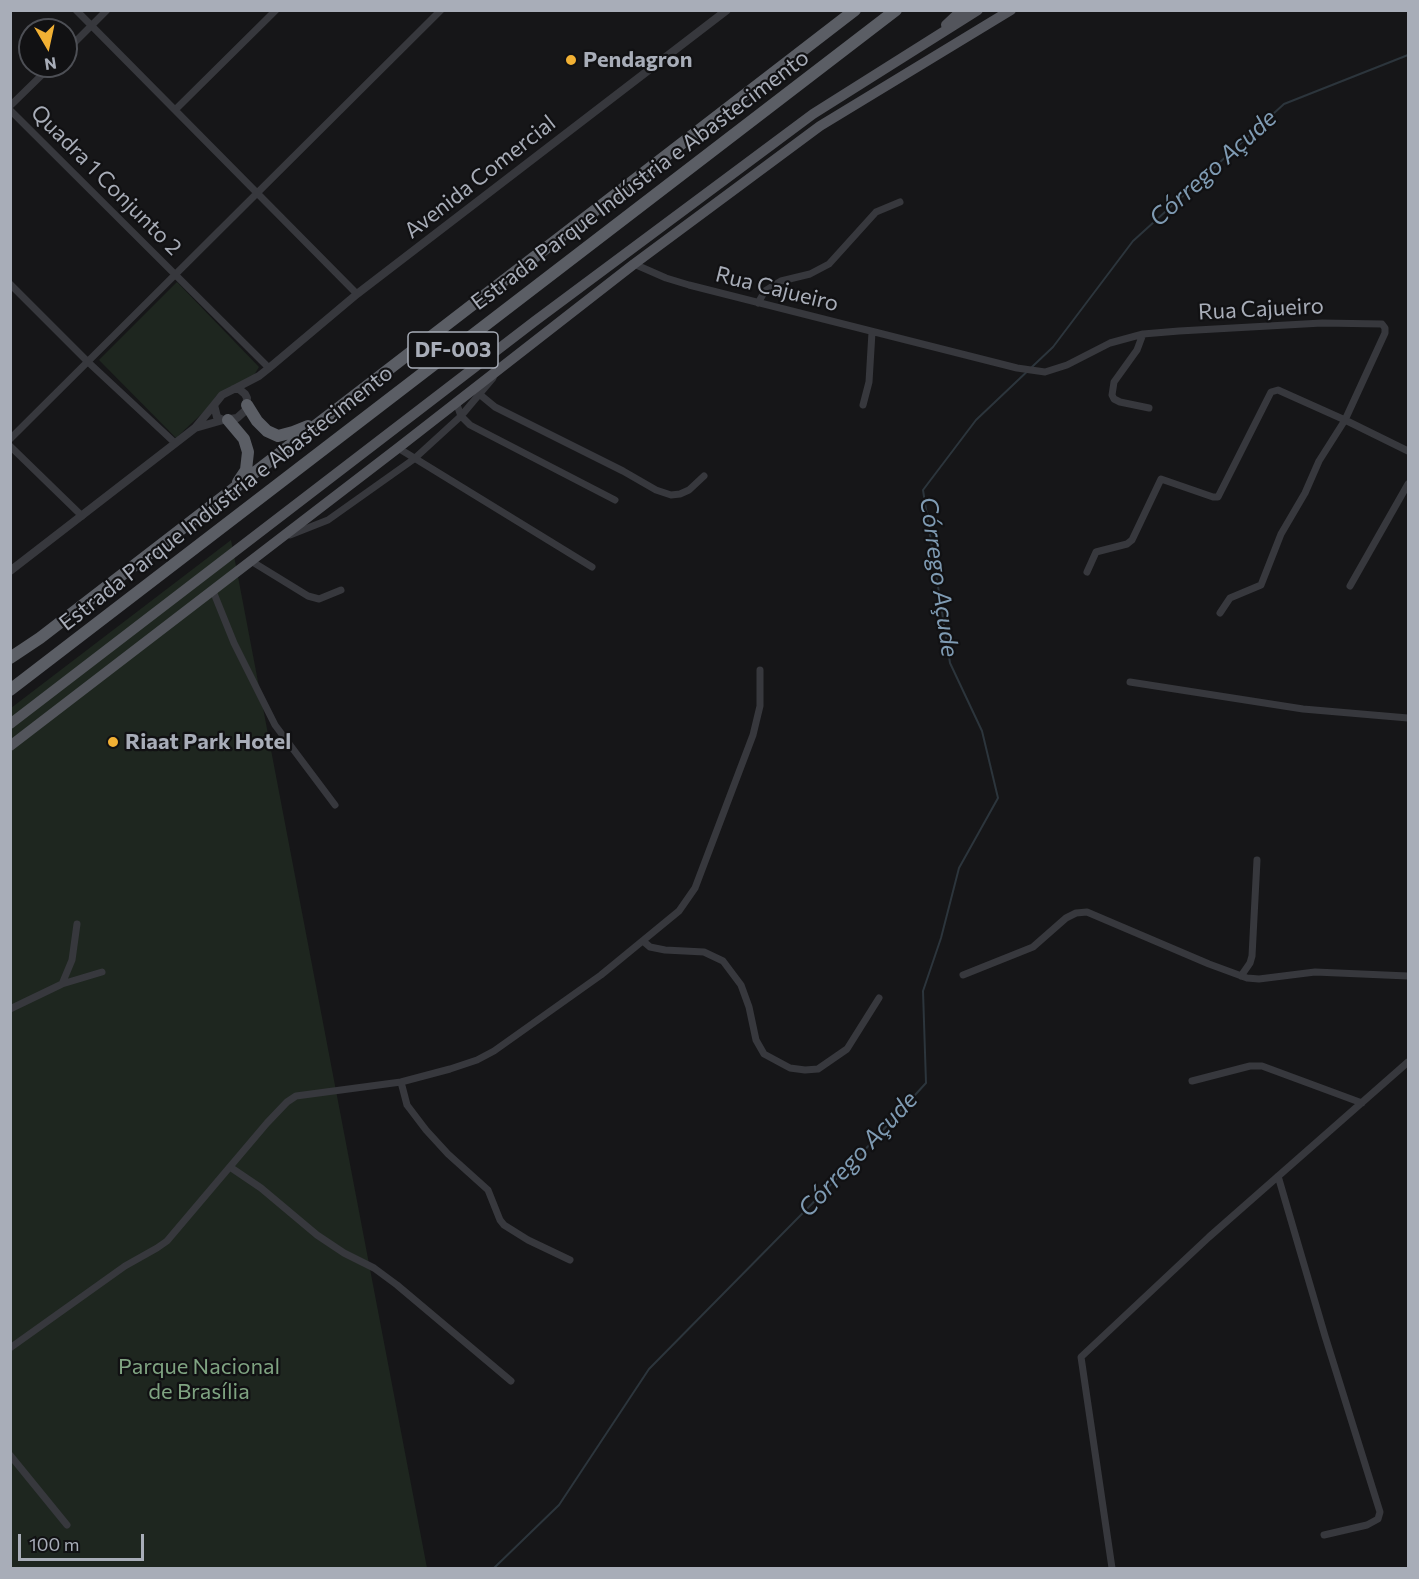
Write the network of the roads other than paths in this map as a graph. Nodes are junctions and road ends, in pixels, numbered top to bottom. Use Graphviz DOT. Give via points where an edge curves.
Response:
graph roads {
  1 [pos="76,10"];
  2 [pos="107,10"];
  3 [pos="276,10"];
  4 [pos="441,10"];
  5 [pos="727,10"];
  6 [pos="855,10"];
  7 [pos="896,10"];
  8 [pos="962,10"];
  9 [pos="978,10"];
  10 [pos="1011,10"];
  11 [pos="1023,10"];
  12 [pos="1000,17"];
  13 [pos="91,26"];
  14 [pos="78,39"];
  15 [pos="929,40"];
  16 [pos="39,78"];
  17 [pos="10,108"];
  18 [pos="176,110"];
  19 [pos="258,193"];
  20 [pos="900,202"];
  21 [pos="634,264"];
  22 [pos="175,275"];
  23 [pos="10,284"];
  24 [pos="357,294"];
  25 [pos="758,303"];
  26 [pos="872,332"];
  27 [pos="1143,334"];
  28 [pos="88,362"];
  29 [pos="269,368"];
  30 [pos="259,376"];
  31 [pos="234,389"];
  32 [pos="477,392"];
  33 [pos="247,402"];
  34 [pos="456,402"];
  35 [pos="214,405"];
  36 [pos="863,405"];
  37 [pos="1149,408"];
  38 [pos="461,416"];
  39 [pos="328,417"];
  40 [pos="225,420"];
  41 [pos="1346,420"];
  42 [pos="195,428"];
  43 [pos="10,439"];
  44 [pos="175,443"];
  45 [pos="10,446"];
  46 [pos="398,448"];
  47 [pos="1408,451"];
  48 [pos="414,459"];
  49 [pos="704,476"];
  50 [pos="1408,484"];
  51 [pos="232,490"];
  52 [pos="615,500"];
  53 [pos="81,516"];
  54 [pos="280,539"];
  55 [pos="251,561"];
  56 [pos="592,567"];
  57 [pos="10,572"];
  58 [pos="1087,572"];
  59 [pos="1350,586"];
  60 [pos="341,590"];
  61 [pos="213,591"];
  62 [pos="1220,613"];
  63 [pos="10,658"];
  64 [pos="760,670"];
  65 [pos="1130,682"];
  66 [pos="10,690"];
  67 [pos="1408,718"];
  68 [pos="10,724"];
  69 [pos="10,746"];
  70 [pos="335,804"];
  71 [pos="1257,860"];
  72 [pos="76,924"];
  73 [pos="643,941"];
  74 [pos="102,972"];
  75 [pos="963,975"];
  76 [pos="1241,976"];
  77 [pos="1408,976"];
  78 [pos="62,984"];
  79 [pos="879,998"];
  80 [pos="10,1009"];
  81 [pos="1408,1062"];
  82 [pos="1192,1081"];
  83 [pos="401,1082"];
  84 [pos="1362,1103"];
  85 [pos="230,1167"];
  86 [pos="1278,1176"];
  87 [pos="570,1260"];
  88 [pos="10,1348"];
  89 [pos="511,1381"];
  90 [pos="10,1455"];
  91 [pos="67,1525"];
  92 [pos="1324,1535"];
  93 [pos="1112,1569"];
  1 -- 13 [label="street"];
  2 -- 13 [label="street"];
  3 -- 18 [label="street"];
  4 -- 19 [label="street"];
  5 -- 24 [label="street, Avenida Comercial"];
  6 -- 39 [label="highway, Estrada Parque Indústria e Abastecimento / DF-003"];
  7 -- 66 [label="highway, Estrada Parque Indústria e Abastecimento / DF-003"];
  8 -- 15 [label="main road"];
  9 -- 15 [label="main road"];
  10 -- 12 [label="main road"];
  11 -- 12 [label="main road"];
  12 -- 21 [label="main road" via="820,126"];
  13 -- 14 [label="street"];
  13 -- 18 [label="street"];
  15 -- 68 [label="main road" via="784,135"];
  16 -- 17 [label="street"];
  17 -- 22 [label="street, Quadra 1 Conjunto 2"];
  18 -- 19 [label="street"];
  19 -- 22 [label="street"];
  19 -- 24 [label="street"];
  20 -- 25 [label="street" via="876,212 829,264 810,274 781,281 765,291"];
  21 -- 25 [label="street, Rua Cajueiro" via="674,280"];
  21 -- 32 [label="main road" via="500,368"];
  22 -- 28 [label="street"];
  22 -- 29 [label="street, Quadra 1 Conjunto 2"];
  23 -- 28 [label="street"];
  24 -- 29 [label="street, Avenida Comercial"];
  25 -- 26 [label="street, Rua Cajueiro"];
  26 -- 27 [label="street, Rua Cajueiro" via="1044,372 1110,343"];
  26 -- 36 [label="street" via="869,382"];
  27 -- 37 [label="street" via="1137,350 1114,382 1112,395 1120,402"];
  27 -- 41 [label="street, Rua Cajueiro" via="1322,323 1382,324 1385,333"];
  28 -- 43 [label="street"];
  28 -- 44 [label="street"];
  29 -- 30 [label="street, Avenida Comercial"];
  30 -- 31 [label="street, Avenida Comercial"];
  30 -- 33 [label="street, Avenida Comercial"];
  31 -- 33 [label="street" via="239,389"];
  31 -- 35 [label="street"];
  32 -- 34 [label="main road"];
  32 -- 38 [label="street"];
  32 -- 49 [label="street" via="495,406 656,490 680,494"];
  33 -- 39 [label="highway" via="257,421 278,436"];
  33 -- 40 [label="street" via="246,410 237,418"];
  34 -- 38 [label="street"];
  34 -- 46 [label="main road"];
  35 -- 40 [label="street" via="217,417"];
  35 -- 42 [label="street"];
  38 -- 48 [label="street"];
  38 -- 52 [label="street" via="470,425"];
  39 -- 51 [label="highway, Estrada Parque Indústria e Abastecimento / DF-003"];
  40 -- 42 [label="street"];
  40 -- 51 [label="highway" via="244,439 248,452 246,470"];
  41 -- 47 [label="street"];
  41 -- 58 [label="street" via="1274,390 1218,497 1161,479 1132,540 1096,552"];
  41 -- 62 [label="street" via="1319,460 1281,534 1261,585 1230,598"];
  42 -- 44 [label="street"];
  44 -- 53 [label="street"];
  45 -- 53 [label="street"];
  46 -- 48 [label="street"];
  46 -- 54 [label="main road"];
  48 -- 54 [label="street" via="328,520"];
  48 -- 56 [label="street"];
  50 -- 59 [label="street"];
  51 -- 63 [label="highway, Estrada Parque Indústria e Abastecimento / DF-003"];
  53 -- 57 [label="street"];
  54 -- 55 [label="main road"];
  55 -- 60 [label="street" via="308,596 319,599"];
  55 -- 61 [label="main road"];
  61 -- 69 [label="main road"];
  61 -- 70 [label="street" via="275,725"];
  64 -- 73 [label="street" via="760,706 753,735 695,888 679,911"];
  65 -- 67 [label="street" via="1303,709"];
  71 -- 76 [label="street" via="1252,956"];
  72 -- 78 [label="street" via="72,960"];
  73 -- 79 [label="street" via="665,950 704,952 723,961 741,985 756,1040 764,1054 790,1068 818,1069 847,1049"];
  73 -- 83 [label="street" via="494,1051 450,1069"];
  74 -- 78 [label="street"];
  75 -- 76 [label="street" via="1033,947 1066,918 1087,912"];
  76 -- 77 [label="street" via="1259,979 1315,972"];
  78 -- 80 [label="street"];
  81 -- 84 [label="street"];
  82 -- 84 [label="street" via="1262,1066"];
  83 -- 85 [label="street" via="296,1096"];
  83 -- 87 [label="street" via="407,1105 448,1154 488,1190 504,1225"];
  84 -- 86 [label="street"];
  85 -- 88 [label="street" via="158,1248 125,1266"];
  85 -- 89 [label="street" via="317,1235 397,1285"];
  86 -- 92 [label="street" via="1380,1512 1378,1519 1367,1525"];
  86 -- 93 [label="street" via="1081,1357"];
  90 -- 91 [label="street"];
}
